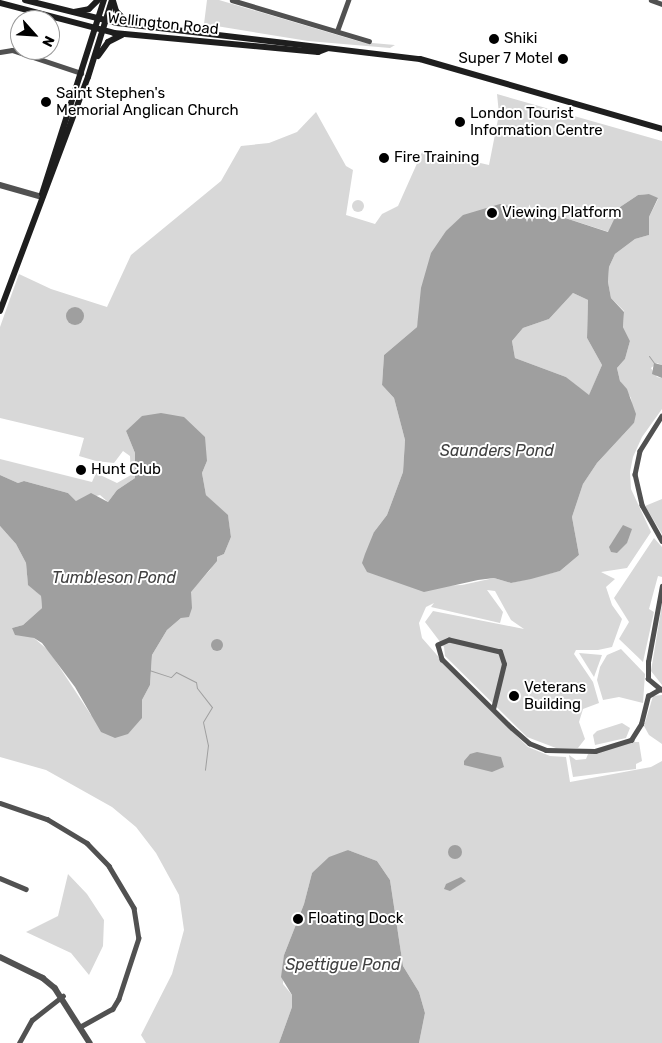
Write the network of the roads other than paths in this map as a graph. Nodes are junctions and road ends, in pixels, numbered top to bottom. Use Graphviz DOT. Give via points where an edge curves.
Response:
graph roads {
  1 [pos="26,0"];
  2 [pos="98,0"];
  3 [pos="104,0"];
  4 [pos="112,0"];
  5 [pos="232,0"];
  6 [pos="348,0"];
  7 [pos="652,0"];
  8 [pos="0,3"];
  9 [pos="662,4"];
  10 [pos="73,13"];
  11 [pos="102,20"];
  12 [pos="127,22"];
  13 [pos="96,29"];
  14 [pos="337,30"];
  15 [pos="103,31"];
  16 [pos="126,34"];
  17 [pos="369,41"];
  18 [pos="326,49"];
  19 [pos="0,52"];
  20 [pos="94,62"];
  21 [pos="81,73"];
  22 [pos="662,129"];
  23 [pos="0,185"];
  24 [pos="42,197"];
  25 [pos="2,298"];
  26 [pos="0,311"];
  27 [pos="662,416"];
  28 [pos="662,541"];
  29 [pos="662,586"];
  30 [pos="661,690"];
  31 [pos="493,709"];
  32 [pos="0,803"];
  33 [pos="0,878"];
  34 [pos="26,889"];
  35 [pos="0,957"];
  36 [pos="63,996"];
  37 [pos="81,1027"];
  38 [pos="19,1043"];
  39 [pos="90,1043"];
  1 -- 10 [label="main road, Wellington Road"];
  2 -- 10 [label="main road" via="89,9"];
  3 -- 11 [label="main road"];
  4 -- 11 [label="main road"];
  4 -- 12 [label="main road" via="114,8"];
  5 -- 14 [label="street"];
  6 -- 14 [label="street"];
  7 -- 9 [label="street"];
  8 -- 13 [label="main road, Wellington Road"];
  10 -- 11 [label="main road, Wellington Road"];
  11 -- 12 [label="main road, Wellington Road"];
  11 -- 13 [label="main road"];
  11 -- 15 [label="main road"];
  12 -- 18 [label="main road, Wellington Road" via="319,45"];
  13 -- 15 [label="main road, Wellington Road"];
  13 -- 21 [label="main road"];
  14 -- 17 [label="street"];
  15 -- 16 [label="main road, Wellington Road"];
  15 -- 20 [label="main road"];
  16 -- 18 [label="main road, Wellington Road" via="318,52"];
  16 -- 20 [label="main road" via="108,42"];
  18 -- 22 [label="main road, Wellington Road" via="420,60"];
  19 -- 21 [label="street" via="12,50"];
  20 -- 24 [label="main road"];
  21 -- 24 [label="main road" via="43,185"];
  23 -- 24 [label="street"];
  24 -- 25 [label="main road"];
  25 -- 26 [label="main road"];
  27 -- 28 [label="street" via="640,451 635,474 642,505"];
  29 -- 30 [label="street" via="648,662 648,678"];
  30 -- 31 [label="street" via="648,696 641,724 632,740 580,753 546,750 529,743"];
  31 -- 31 [label="street" via="442,659 438,645 449,640 500,652 504,664"];
  32 -- 37 [label="street" via="47,819 87,844 109,866 134,908 139,938 119,999 113,1009"];
  33 -- 34 [label="street"];
  35 -- 36 [label="street" via="43,978"];
  36 -- 37 [label="street"];
  36 -- 38 [label="street" via="32,1020"];
  37 -- 39 [label="street"];
}
